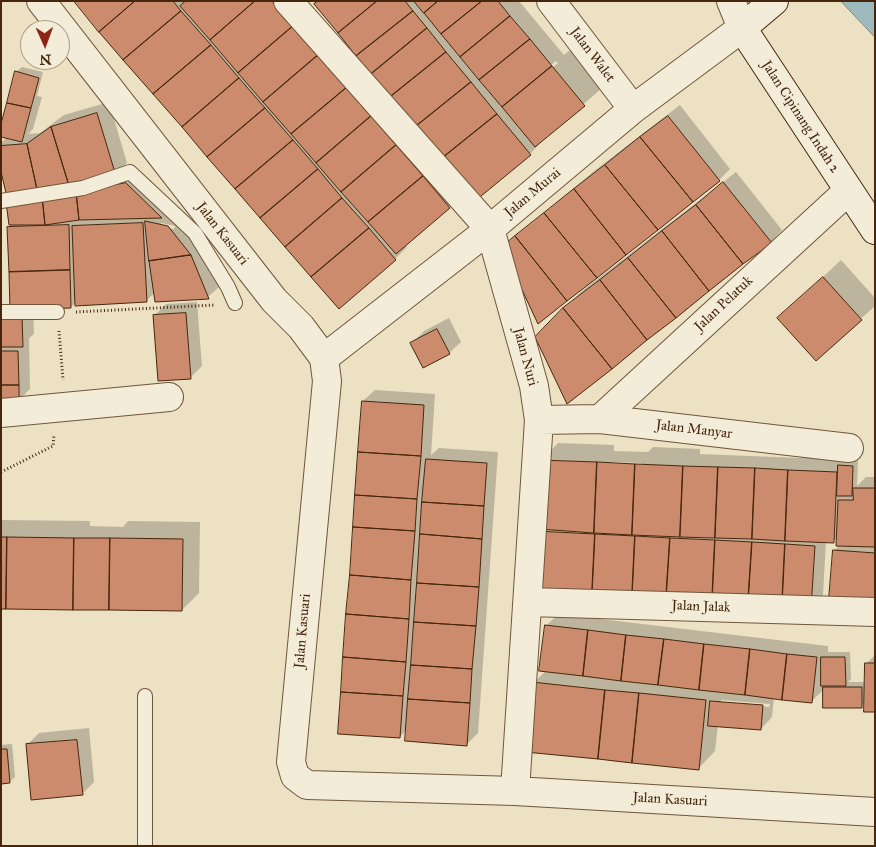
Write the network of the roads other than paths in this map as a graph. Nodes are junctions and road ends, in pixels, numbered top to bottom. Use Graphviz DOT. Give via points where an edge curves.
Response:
graph roads {
  1 [pos="41,1"];
  2 [pos="288,1"];
  3 [pos="551,1"];
  4 [pos="731,1"];
  5 [pos="774,1"];
  6 [pos="742,28"];
  7 [pos="633,109"];
  8 [pos="848,191"];
  9 [pos="1,201"];
  10 [pos="490,229"];
  11 [pos="875,230"];
  12 [pos="235,304"];
  13 [pos="1,312"];
  14 [pos="57,312"];
  15 [pos="324,358"];
  16 [pos="169,397"];
  17 [pos="1,412"];
  18 [pos="600,419"];
  19 [pos="539,420"];
  20 [pos="849,448"];
  21 [pos="528,602"];
  22 [pos="875,612"];
  23 [pos="145,696"];
  24 [pos="515,791"];
  25 [pos="875,812"];
  26 [pos="144,846"];
  1 -- 15 [label="street, Jalan Kasuari" via="274,300 301,326"];
  2 -- 10 [label="street, Jalan Nuri"];
  3 -- 7 [label="street, Jalan Walet"];
  4 -- 6 [label="street, Jalan Cipinang Indah 2"];
  5 -- 6 [label="street, Jalan Murai"];
  6 -- 7 [label="street, Jalan Murai"];
  6 -- 8 [label="street, Jalan Cipinang Indah 2"];
  7 -- 10 [label="street, Jalan Murai"];
  8 -- 11 [label="street, Jalan Cipinang Indah 2"];
  8 -- 18 [label="street, Jalan Pelatuk"];
  9 -- 12 [label="lane" via="83,188 130,172 195,232 228,286"];
  10 -- 15 [label="street, Jalan Murai"];
  10 -- 19 [label="street, Jalan Nuri" via="534,386"];
  13 -- 14 [label="lane"];
  15 -- 24 [label="street, Jalan Kasuari" via="327,381 291,762 295,776 307,785"];
  16 -- 17 [label="street"];
  18 -- 19 [label="street, Jalan Manyar"];
  18 -- 20 [label="street, Jalan Manyar"];
  19 -- 21 [label="street, Jalan Nuri"];
  21 -- 22 [label="street, Jalan Jalak"];
  21 -- 24 [label="street, Jalan Nuri"];
  23 -- 26 [label="lane"];
  24 -- 25 [label="street, Jalan Kasuari"];
}
